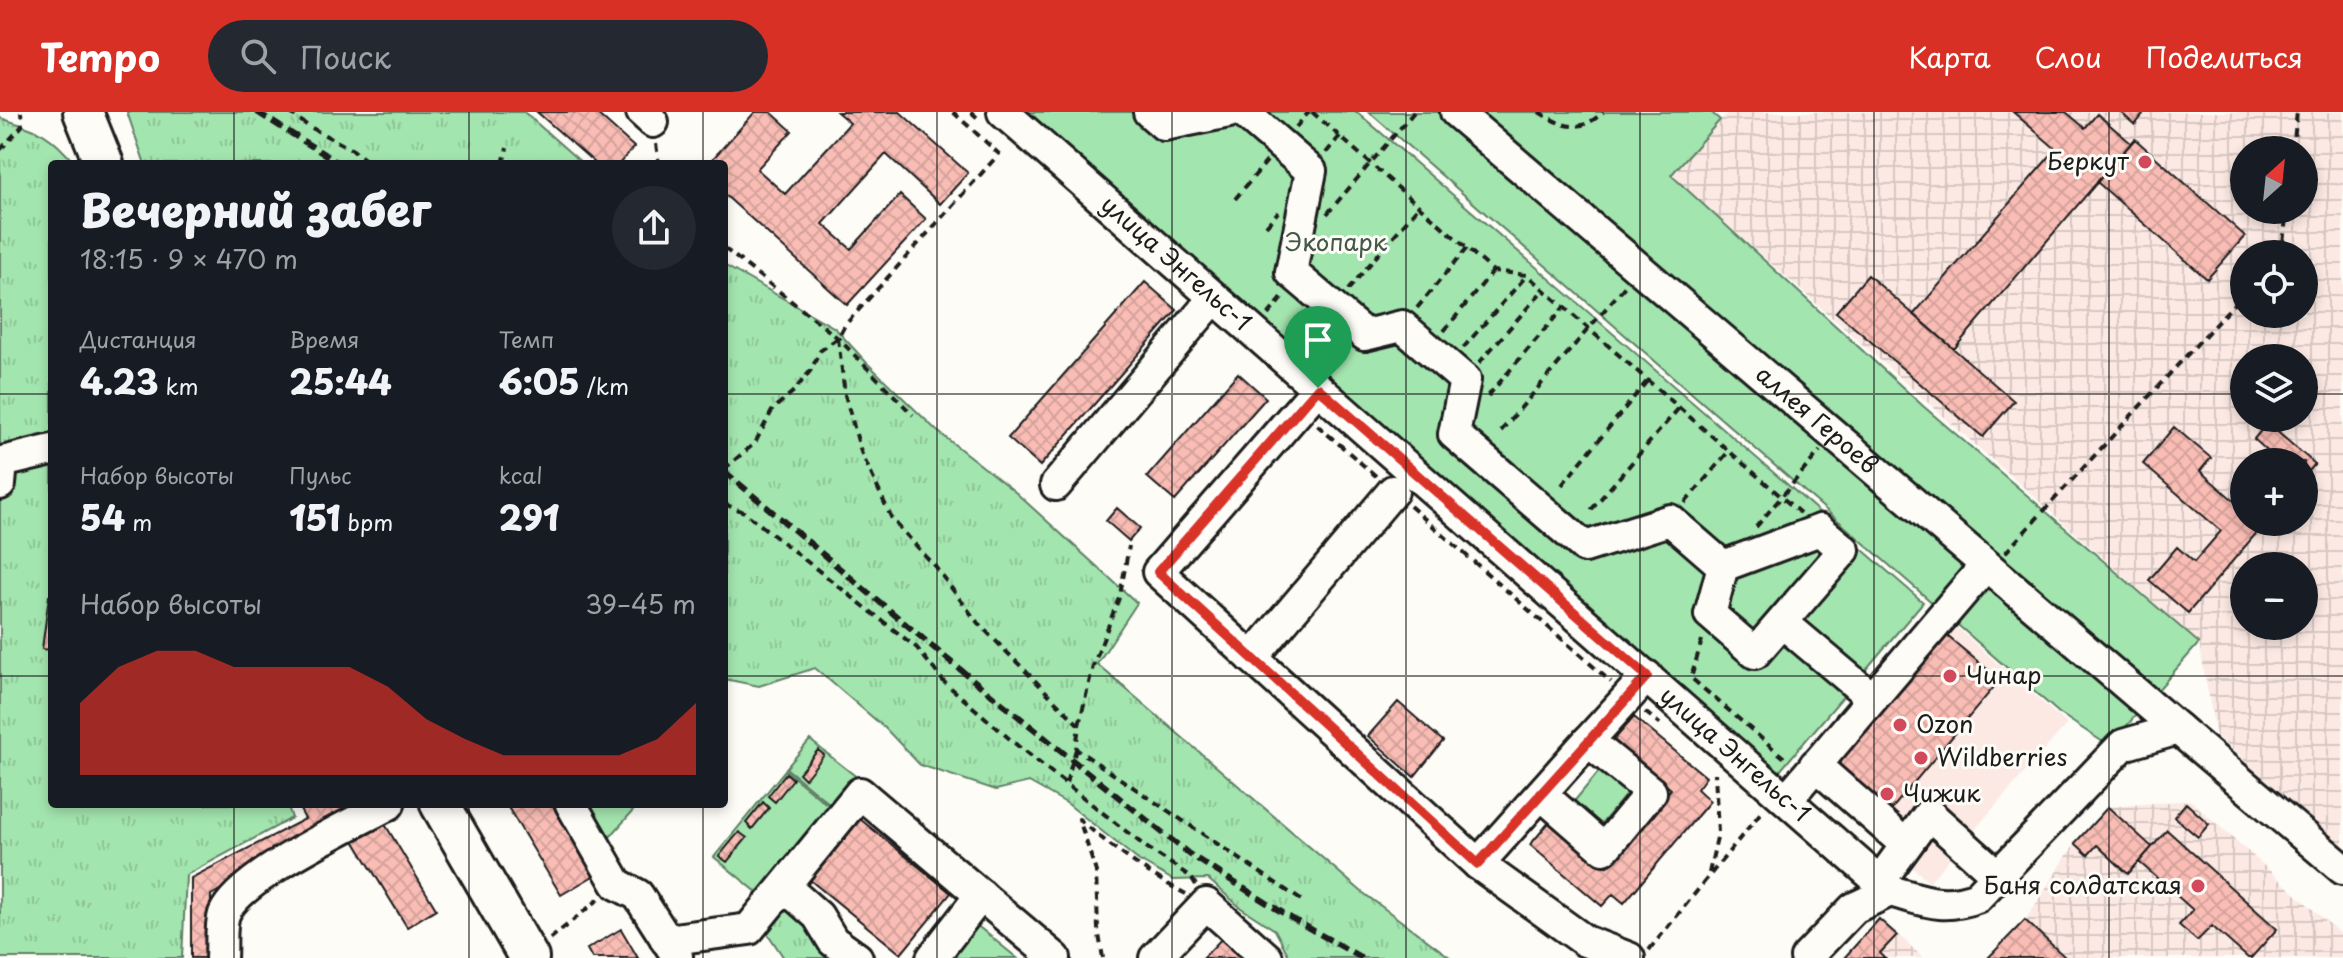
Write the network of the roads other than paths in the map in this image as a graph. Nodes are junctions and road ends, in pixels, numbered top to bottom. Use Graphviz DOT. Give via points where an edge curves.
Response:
graph roads {
  1 [pos="83,112"];
  2 [pos="1003,112"];
  3 [pos="1149,112"];
  4 [pos="1229,112"];
  5 [pos="1243,112"];
  6 [pos="1456,112"];
  7 [pos="102,160"];
  8 [pos="1214,298"];
  9 [pos="1318,388"];
  10 [pos="48,451"];
  11 [pos="0,484"];
  12 [pos="1056,485"];
  13 [pos="1393,491"];
  14 [pos="1993,562"];
  15 [pos="1723,566"];
  16 [pos="1783,623"];
  17 [pos="1252,658"];
  18 [pos="1647,676"];
  19 [pos="1865,692"];
  20 [pos="2178,729"];
  21 [pos="1588,741"];
  22 [pos="1807,768"];
  23 [pos="1541,794"];
  24 [pos="1779,800"];
  25 [pos="382,808"];
  26 [pos="443,808"];
  27 [pos="573,808"];
  28 [pos="1905,844"];
  29 [pos="1478,864"];
  30 [pos="2343,869"];
  31 [pos="1998,876"];
  32 [pos="1885,886"];
  33 [pos="785,887"];
  34 [pos="981,895"];
  35 [pos="672,949"];
  36 [pos="538,950"];
  37 [pos="1637,956"];
  38 [pos="221,958"];
  39 [pos="857,958"];
  40 [pos="932,958"];
  41 [pos="1055,958"];
  42 [pos="1155,958"];
  43 [pos="1267,958"];
  44 [pos="1806,958"];
  1 -- 7 [label="main road"];
  2 -- 8 [label="street, улица Энгельс-1"];
  3 -- 4 [label="street" via="1164,125"];
  5 -- 15 [label="street" via="1311,171 1291,272 1365,335 1402,326 1457,373 1454,434 1585,547 1670,520"];
  6 -- 14 [label="street, аллея Героев" via="1834,435"];
  8 -- 9 [label="street, улица Энгельс-1"];
  8 -- 12 [label="street"];
  9 -- 17 [label="street" via="1158,572"];
  9 -- 18 [label="street, улица Энгельс-1"];
  10 -- 11 [label="street" via="2,462"];
  13 -- 17 [label="street"];
  14 -- 20 [label="street, аллея Героев"];
  14 -- 22 [label="street"];
  15 -- 16 [label="street" via="1710,614 1755,653"];
  15 -- 16 [label="street" via="1820,530 1844,550"];
  16 -- 19 [label="street"];
  17 -- 29 [label="street"];
  18 -- 21 [label="street"];
  18 -- 24 [label="street, улица Энгельс-1"];
  20 -- 30 [label="street"];
  20 -- 31 [label="street, улица Энгельс-1" via="2123,745"];
  21 -- 23 [label="street"];
  21 -- 23 [label="street" via="1651,792 1604,849"];
  22 -- 24 [label="street"];
  22 -- 28 [label="street"];
  23 -- 29 [label="street"];
  24 -- 32 [label="street, улица Энгельс-1"];
  25 -- 38 [label="street" via="265,873 235,898 223,916"];
  26 -- 36 [label="main road"];
  27 -- 35 [label="street" via="617,884 638,895"];
  28 -- 31 [label="street" via="1929,814"];
  28 -- 32 [label="street"];
  29 -- 37 [label="street" via="1585,941"];
  31 -- 32 [label="street, улица Энгельс-1" via="1977,897 1957,904 1938,904"];
  32 -- 44 [label="street" via="1854,908"];
  33 -- 34 [label="street" via="860,793"];
  33 -- 35 [label="street" via="749,929"];
  33 -- 39 [label="street" via="818,916 833,941"];
  34 -- 40 [label="street"];
  34 -- 41 [label="street"];
  42 -- 43 [label="street" via="1206,904"];
}
